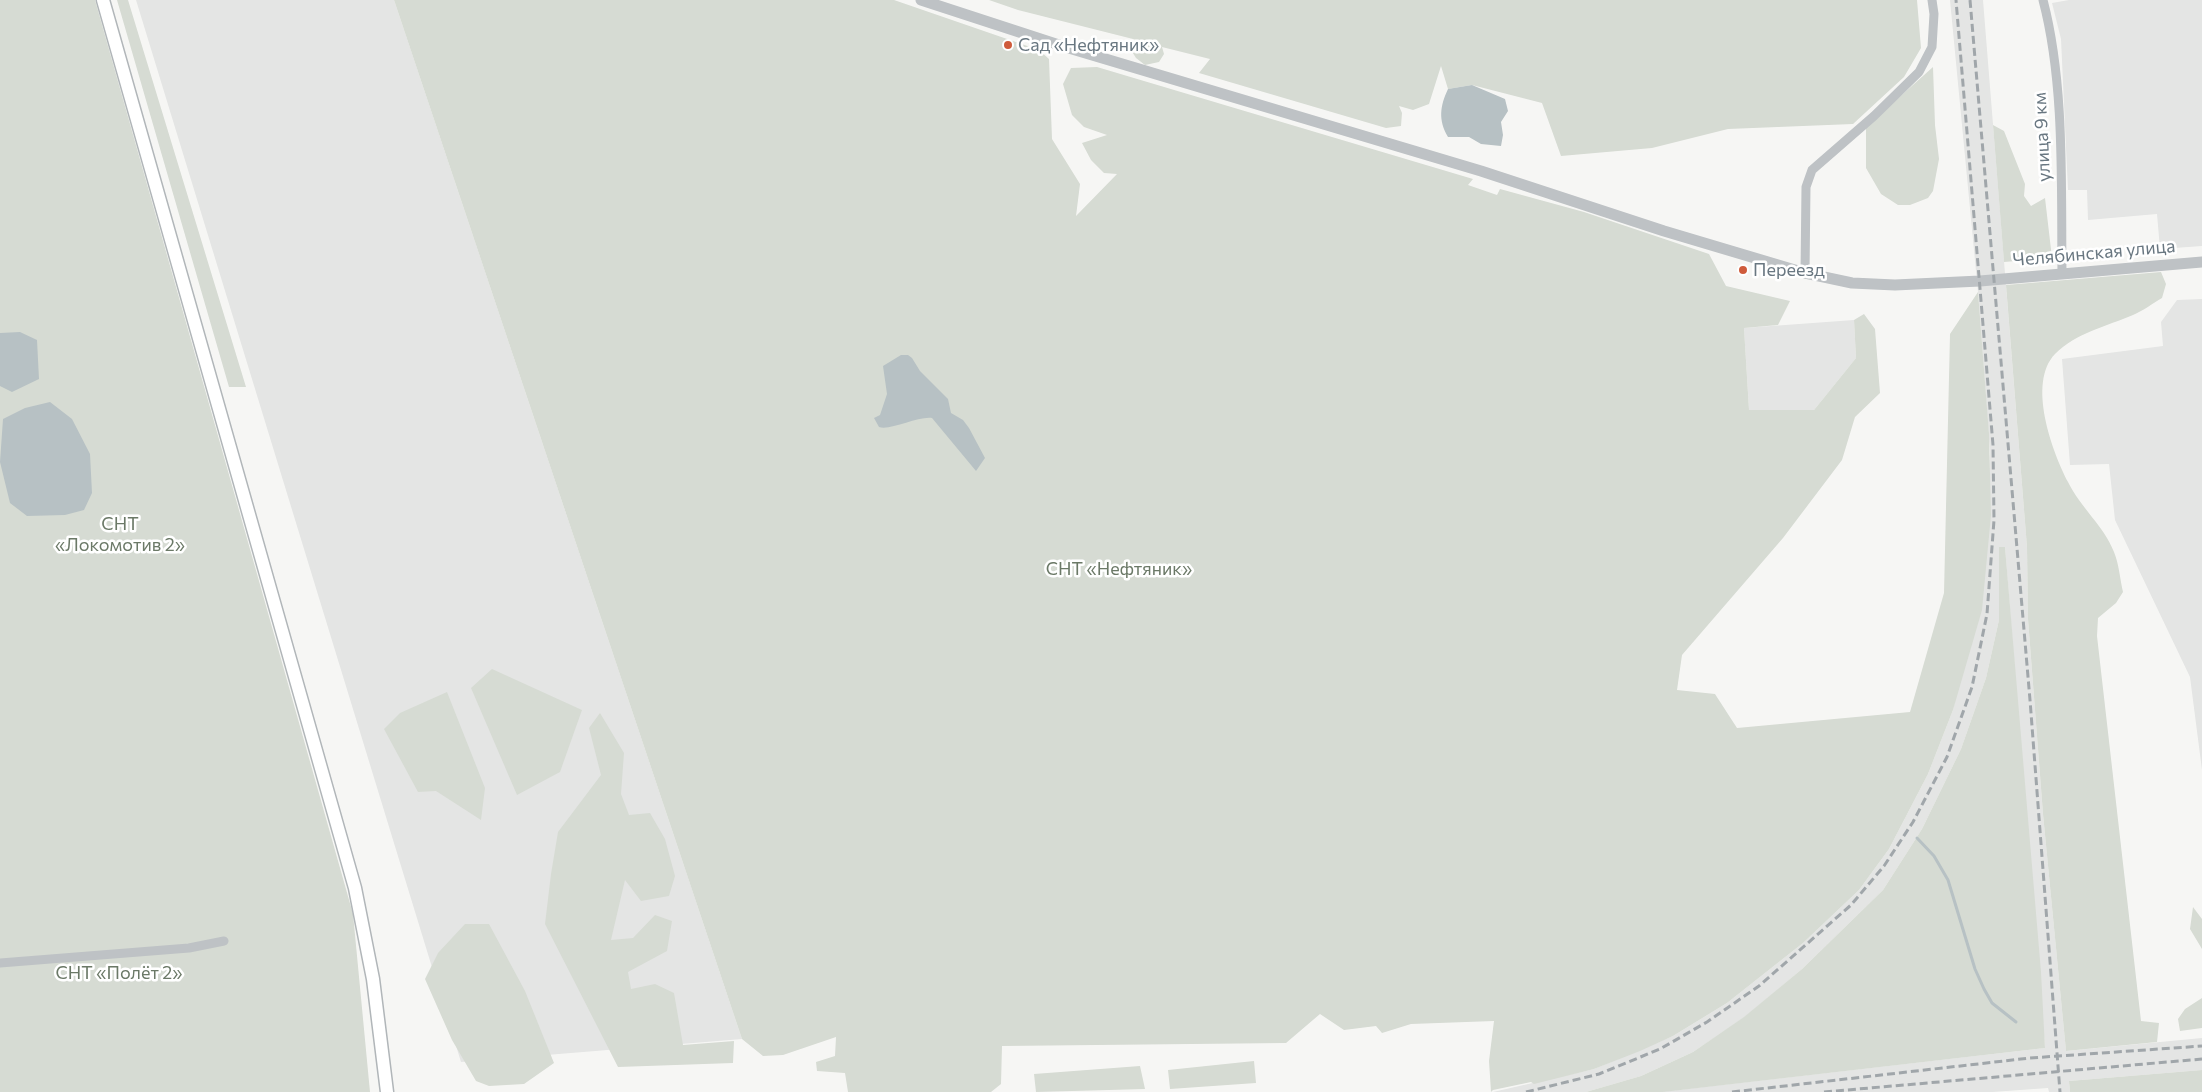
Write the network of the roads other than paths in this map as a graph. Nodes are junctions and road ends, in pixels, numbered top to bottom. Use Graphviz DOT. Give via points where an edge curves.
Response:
graph roads {
  1 [pos="103,0"];
  2 [pos="921,0"];
  3 [pos="1932,0"];
  4 [pos="2043,0"];
  5 [pos="2202,262"];
  6 [pos="1805,273"];
  7 [pos="2062,273"];
  8 [pos="224,941"];
  9 [pos="0,963"];
  10 [pos="387,1092"];
  1 -- 10 [label="main road" via="355,888 373,979"];
  2 -- 6 [label="street, Челябинская улица"];
  3 -- 6 [label="street" via="1932,47 1919,72 1812,170 1806,188"];
  4 -- 7 [label="street, улица 9 км" via="2051,31 2059,126"];
  5 -- 7 [label="street, Челябинская улица"];
  6 -- 7 [label="street, Челябинская улица" via="1852,283 1881,285"];
  8 -- 9 [label="street" via="189,948"];
}
